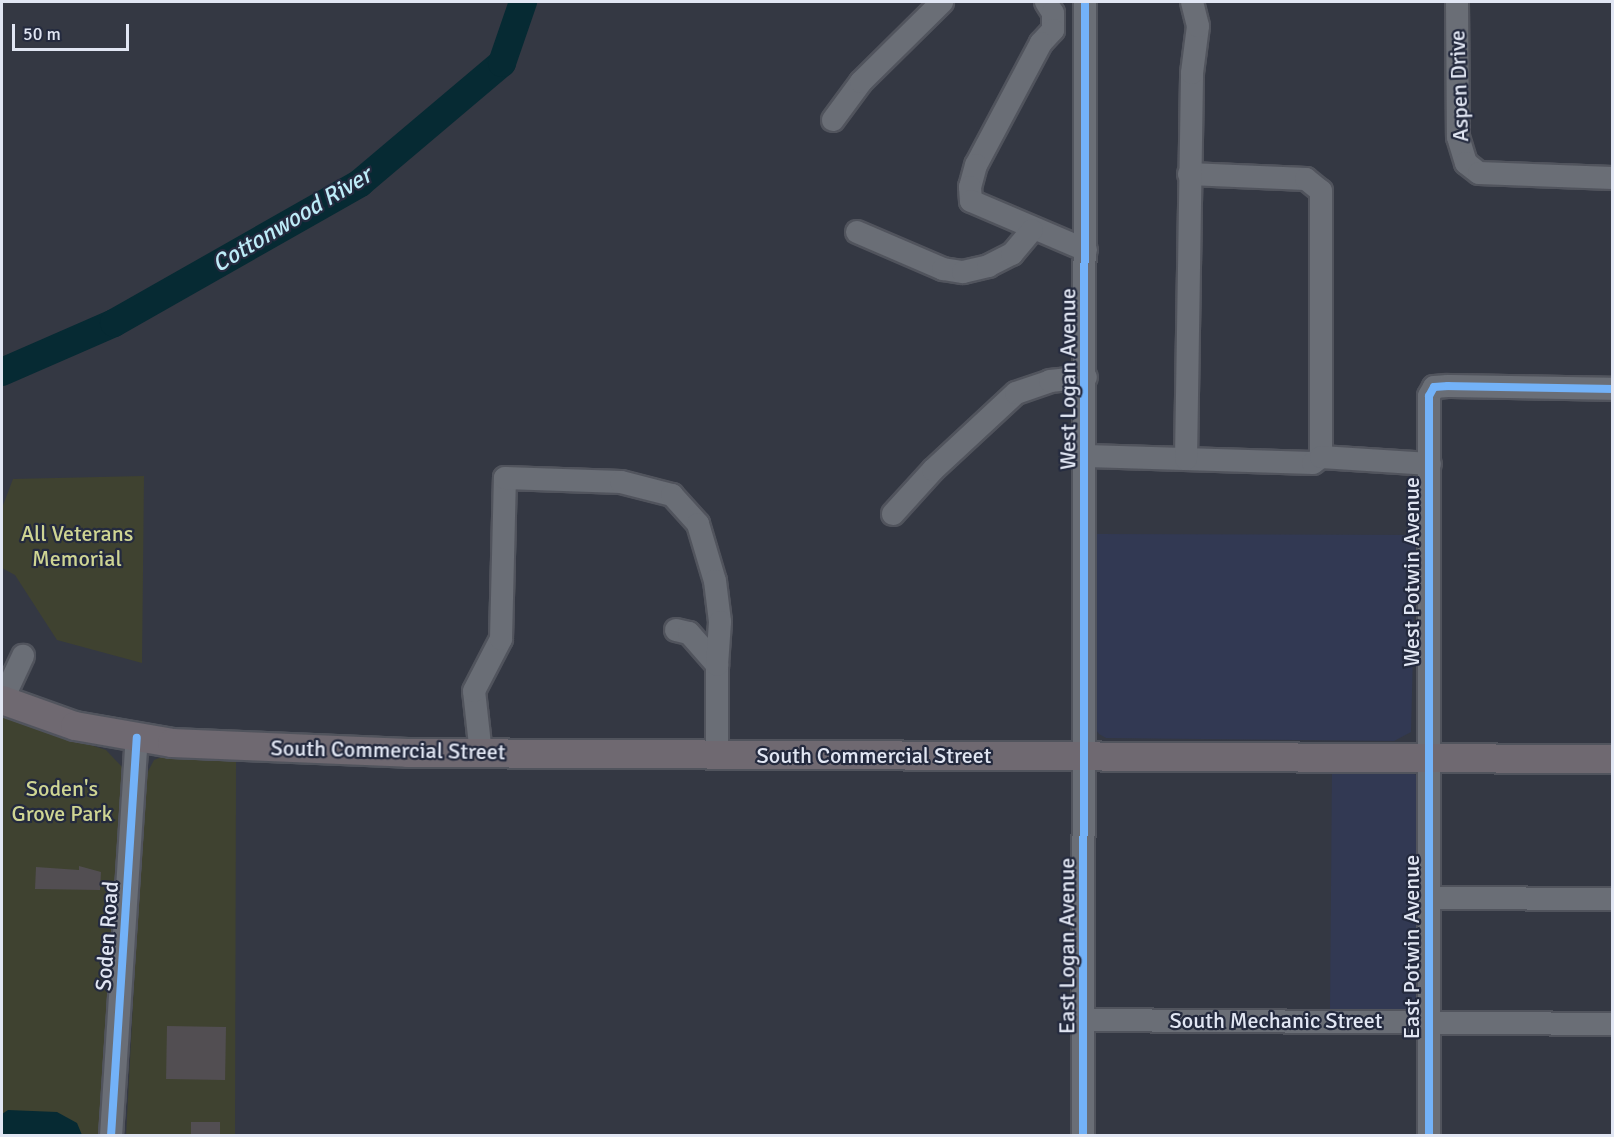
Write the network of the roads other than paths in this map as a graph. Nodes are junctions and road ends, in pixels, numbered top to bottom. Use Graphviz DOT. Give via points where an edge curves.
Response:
graph roads {
  1 [pos="942,2"];
  2 [pos="1046,2"];
  3 [pos="1085,2"];
  4 [pos="1192,2"];
  5 [pos="1457,2"];
  6 [pos="1053,30"];
  7 [pos="1085,35"];
  8 [pos="833,120"];
  9 [pos="1190,174"];
  10 [pos="1612,178"];
  11 [pos="1032,230"];
  12 [pos="857,232"];
  13 [pos="1086,250"];
  14 [pos="1086,377"];
  15 [pos="1612,389"];
  16 [pos="1087,456"];
  17 [pos="1321,457"];
  18 [pos="1186,459"];
  19 [pos="1430,464"];
  20 [pos="893,514"];
  21 [pos="676,630"];
  22 [pos="23,656"];
  23 [pos="717,665"];
  24 [pos="2,700"];
  25 [pos="137,738"];
  26 [pos="481,754"];
  27 [pos="717,755"];
  28 [pos="1086,757"];
  29 [pos="1431,758"];
  30 [pos="1612,759"];
  31 [pos="1430,898"];
  32 [pos="1612,899"];
  33 [pos="1084,1020"];
  34 [pos="1430,1023"];
  35 [pos="1612,1024"];
  36 [pos="111,1136"];
  37 [pos="1083,1136"];
  38 [pos="1429,1136"];
  1 -- 8 [label="street" via="861,82"];
  2 -- 6 [label="street" via="1053,13"];
  3 -- 7 [label="street, West Logan Avenue"];
  4 -- 9 [label="street" via="1198,26 1192,73"];
  5 -- 10 [label="street, Aspen Drive" via="1458,137 1466,163 1479,173"];
  6 -- 7 [label="street"];
  6 -- 11 [label="street" via="1041,43 976,165 970,187 971,201"];
  7 -- 13 [label="street, West Logan Avenue"];
  9 -- 17 [label="street" via="1306,179 1321,191"];
  9 -- 18 [label="street"];
  11 -- 12 [label="street" via="1012,254 963,272 943,269"];
  11 -- 13 [label="street"];
  13 -- 14 [label="street, West Logan Avenue"];
  14 -- 16 [label="street, West Logan Avenue"];
  14 -- 20 [label="street" via="1050,381 1016,393 933,470"];
  15 -- 19 [label="street, West Potwin Avenue" via="1434,387 1429,396"];
  16 -- 18 [label="street"];
  16 -- 28 [label="street, West Logan Avenue"];
  17 -- 18 [label="street" via="1313,463"];
  17 -- 19 [label="street"];
  19 -- 29 [label="street, West Potwin Avenue"];
  21 -- 23 [label="street" via="689,633"];
  22 -- 24 [label="street"];
  23 -- 26 [label="street" via="720,622 715,581 698,524 672,495 621,482 504,478 501,639 474,691"];
  23 -- 27 [label="street"];
  24 -- 25 [label="main road, South Commercial Street" via="75,726"];
  25 -- 26 [label="main road, South Commercial Street" via="172,743"];
  25 -- 36 [label="street, Soden Road"];
  26 -- 27 [label="main road, South Commercial Street"];
  27 -- 28 [label="main road, South Commercial Street"];
  28 -- 29 [label="main road, South Commercial Street"];
  28 -- 33 [label="street, East Logan Avenue"];
  29 -- 30 [label="main road, South Commercial Street"];
  29 -- 31 [label="street, East Potwin Avenue"];
  31 -- 32 [label="street"];
  31 -- 34 [label="street, East Potwin Avenue"];
  33 -- 34 [label="street, South Mechanic Street"];
  33 -- 37 [label="street, East Logan Avenue"];
  34 -- 35 [label="street, South Mechanic Street"];
  34 -- 38 [label="street, East Potwin Avenue"];
}
